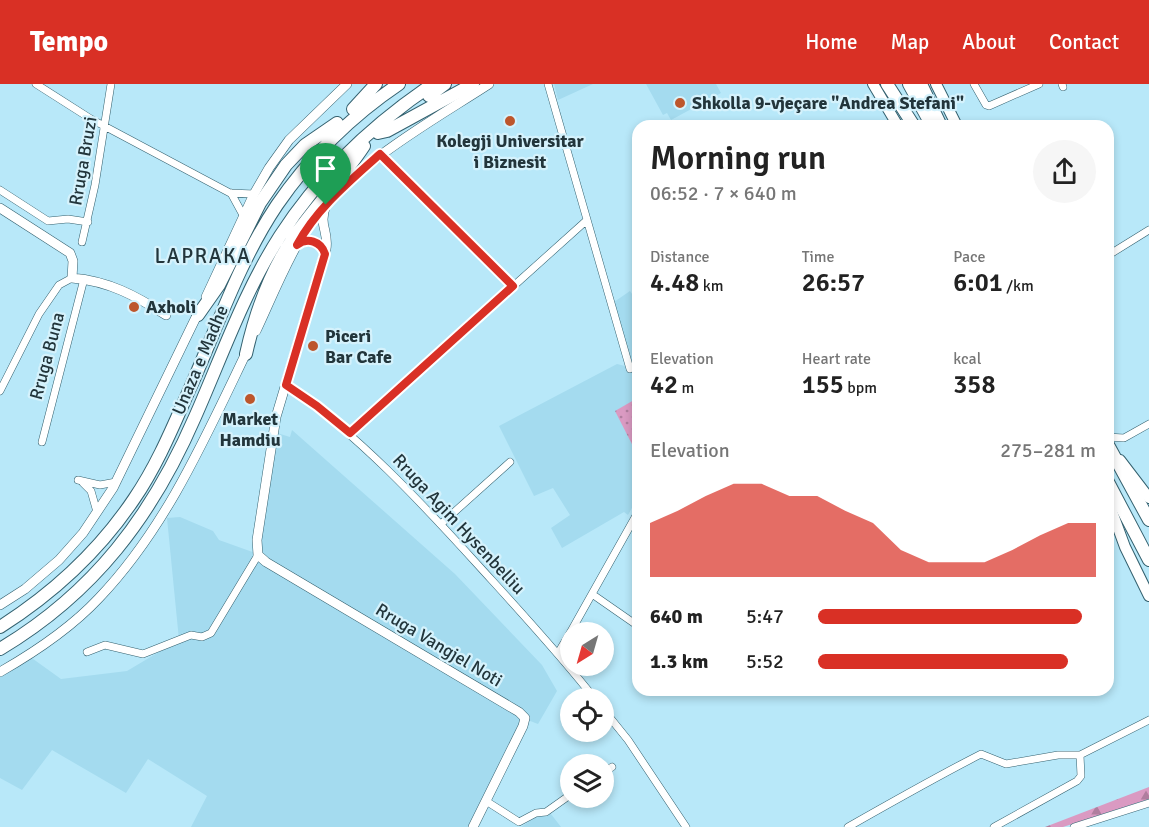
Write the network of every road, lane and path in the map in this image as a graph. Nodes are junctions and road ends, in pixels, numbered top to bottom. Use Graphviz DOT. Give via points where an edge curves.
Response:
graph roads {
  1 [pos="36,84"];
  2 [pos="111,84"];
  3 [pos="347,84"];
  4 [pos="376,84"];
  5 [pos="389,84"];
  6 [pos="399,84"];
  7 [pos="433,84"];
  8 [pos="445,84"];
  9 [pos="473,84"];
  10 [pos="489,84"];
  11 [pos="548,84"];
  12 [pos="873,84"];
  13 [pos="887,84"];
  14 [pos="902,84"];
  15 [pos="909,84"];
  16 [pos="921,84"];
  17 [pos="936,84"];
  18 [pos="974,84"];
  19 [pos="1039,84"];
  20 [pos="353,109"];
  21 [pos="894,120"];
  22 [pos="910,120"];
  23 [pos="920,120"];
  24 [pos="929,120"];
  25 [pos="938,120"];
  26 [pos="954,120"];
  27 [pos="337,123"];
  28 [pos="106,126"];
  29 [pos="378,133"];
  30 [pos="364,146"];
  31 [pos="380,154"];
  32 [pos="0,190"];
  33 [pos="231,193"];
  34 [pos="254,194"];
  35 [pos="326,205"];
  36 [pos="0,208"];
  37 [pos="243,215"];
  38 [pos="293,216"];
  39 [pos="587,220"];
  40 [pos="88,222"];
  41 [pos="266,225"];
  42 [pos="1149,230"];
  43 [pos="82,242"];
  44 [pos="297,245"];
  45 [pos="325,251"];
  46 [pos="1114,252"];
  47 [pos="72,278"];
  48 [pos="84,279"];
  49 [pos="513,286"];
  50 [pos="166,315"];
  51 [pos="198,315"];
  52 [pos="246,354"];
  53 [pos="630,369"];
  54 [pos="286,385"];
  55 [pos="0,391"];
  56 [pos="1149,424"];
  57 [pos="350,433"];
  58 [pos="1114,437"];
  59 [pos="42,442"];
  60 [pos="1114,452"];
  61 [pos="1114,456"];
  62 [pos="510,462"];
  63 [pos="117,481"];
  64 [pos="1114,493"];
  65 [pos="1149,498"];
  66 [pos="97,512"];
  67 [pos="1114,517"];
  68 [pos="1149,520"];
  69 [pos="632,523"];
  70 [pos="441,524"];
  71 [pos="258,555"];
  72 [pos="1149,560"];
  73 [pos="592,594"];
  74 [pos="1149,596"];
  75 [pos="0,605"];
  76 [pos="576,622"];
  77 [pos="632,622"];
  78 [pos="0,627"];
  79 [pos="0,649"];
  80 [pos="560,650"];
  81 [pos="87,652"];
  82 [pos="558,653"];
  83 [pos="0,672"];
  84 [pos="586,688"];
  85 [pos="1149,720"];
  86 [pos="614,723"];
  87 [pos="1080,755"];
  88 [pos="486,801"];
  89 [pos="560,802"];
  90 [pos="1149,803"];
  91 [pos="473,827"];
  92 [pos="686,827"];
  93 [pos="848,827"];
  94 [pos="994,827"];
  95 [pos="1074,827"];
  1 -- 28 [label="street"];
  2 -- 28 [label="street, Rruga Bruzi"];
  3 -- 34 [label="main road" via="289,141"];
  4 -- 20 [label="highway"];
  5 -- 20 [label="highway"];
  6 -- 41 [label="highway, Unaza e Madhe" via="365,108 326,144"];
  7 -- 38 [label="highway, Unaza e Madhe" via="352,147"];
  8 -- 29 [label="highway"];
  9 -- 29 [label="highway"];
  10 -- 31 [label="main road"];
  11 -- 39 [label="street"];
  12 -- 21 [label="main road"];
  13 -- 22 [label="highway"];
  14 -- 23 [label="highway"];
  15 -- 24 [label="highway"];
  16 -- 25 [label="highway"];
  17 -- 26 [label="main road"];
  18 -- 19 [label="street" via="989,106"];
  20 -- 27 [label="highway"];
  27 -- 41 [label="highway" via="283,185"];
  27 -- 51 [label="highway" via="305,145 286,165 260,203 219,285"];
  28 -- 33 [label="street"];
  28 -- 40 [label="street, Rruga Bruzi"];
  29 -- 30 [label="highway"];
  30 -- 38 [label="highway"];
  30 -- 52 [label="highway" via="280,259"];
  31 -- 35 [label="main road"];
  31 -- 49 [label="street"];
  32 -- 40 [label="street" via="48,221"];
  33 -- 34 [label="street"];
  33 -- 37 [label="street"];
  34 -- 37 [label="main road"];
  35 -- 44 [label="main road"];
  35 -- 45 [label="main road" via="322,220 327,236"];
  36 -- 47 [label="main road" via="70,253"];
  37 -- 51 [label="main road"];
  38 -- 79 [label="highway, Unaza e Madhe" via="256,278 177,457 138,522 82,588"];
  39 -- 49 [label="street"];
  39 -- 53 [label="street"];
  40 -- 43 [label="street, Rruga Bruzi"];
  41 -- 78 [label="highway, Unaza e Madhe" via="163,449 135,498 109,533 70,573"];
  42 -- 46 [label="street"];
  44 -- 45 [label="main road" via="314,242"];
  44 -- 52 [label="main road"];
  45 -- 54 [label="main road"];
  47 -- 48 [label="main road"];
  47 -- 55 [label="street" via="59,285 39,314"];
  48 -- 50 [label="main road" via="124,290"];
  48 -- 59 [label="street, Rruga Buna"];
  49 -- 57 [label="street"];
  51 -- 63 [label="main road"];
  52 -- 83 [label="main road" via="171,501 130,562 81,615 28,656"];
  54 -- 57 [label="street, Rruga Agim Hysenbelliu"];
  54 -- 71 [label="main road" via="276,417 256,540"];
  56 -- 58 [label="street" via="1124,438"];
  57 -- 70 [label="street, Rruga Agim Hysenbelliu"];
  60 -- 65 [label="main road"];
  61 -- 68 [label="highway"];
  62 -- 70 [label="street"];
  63 -- 66 [label="main road"];
  63 -- 66 [label="street" via="100,485 78,480 91,491"];
  64 -- 72 [label="highway"];
  66 -- 75 [label="main road" via="59,560"];
  67 -- 74 [label="main road"];
  69 -- 73 [label="street"];
  70 -- 82 [label="street, Rruga Agim Hysenbelliu"];
  71 -- 81 [label="street" via="211,633 202,637 190,635 142,654 105,645"];
  71 -- 88 [label="main road, Rruga Vangjel Noti" via="525,718"];
  73 -- 76 [label="street"];
  73 -- 77 [label="street"];
  80 -- 82 [label="street"];
  82 -- 84 [label="street, Rruga Agim Hysenbelliu"];
  85 -- 87 [label="street"];
  86 -- 92 [label="street"];
  87 -- 93 [label="street" via="1005,764 981,754"];
  87 -- 94 [label="street" via="1081,776 1077,781"];
  88 -- 89 [label="street" via="519,822"];
  88 -- 91 [label="main road, Rruga Vangjel Noti"];
  90 -- 95 [label="street"];
}
